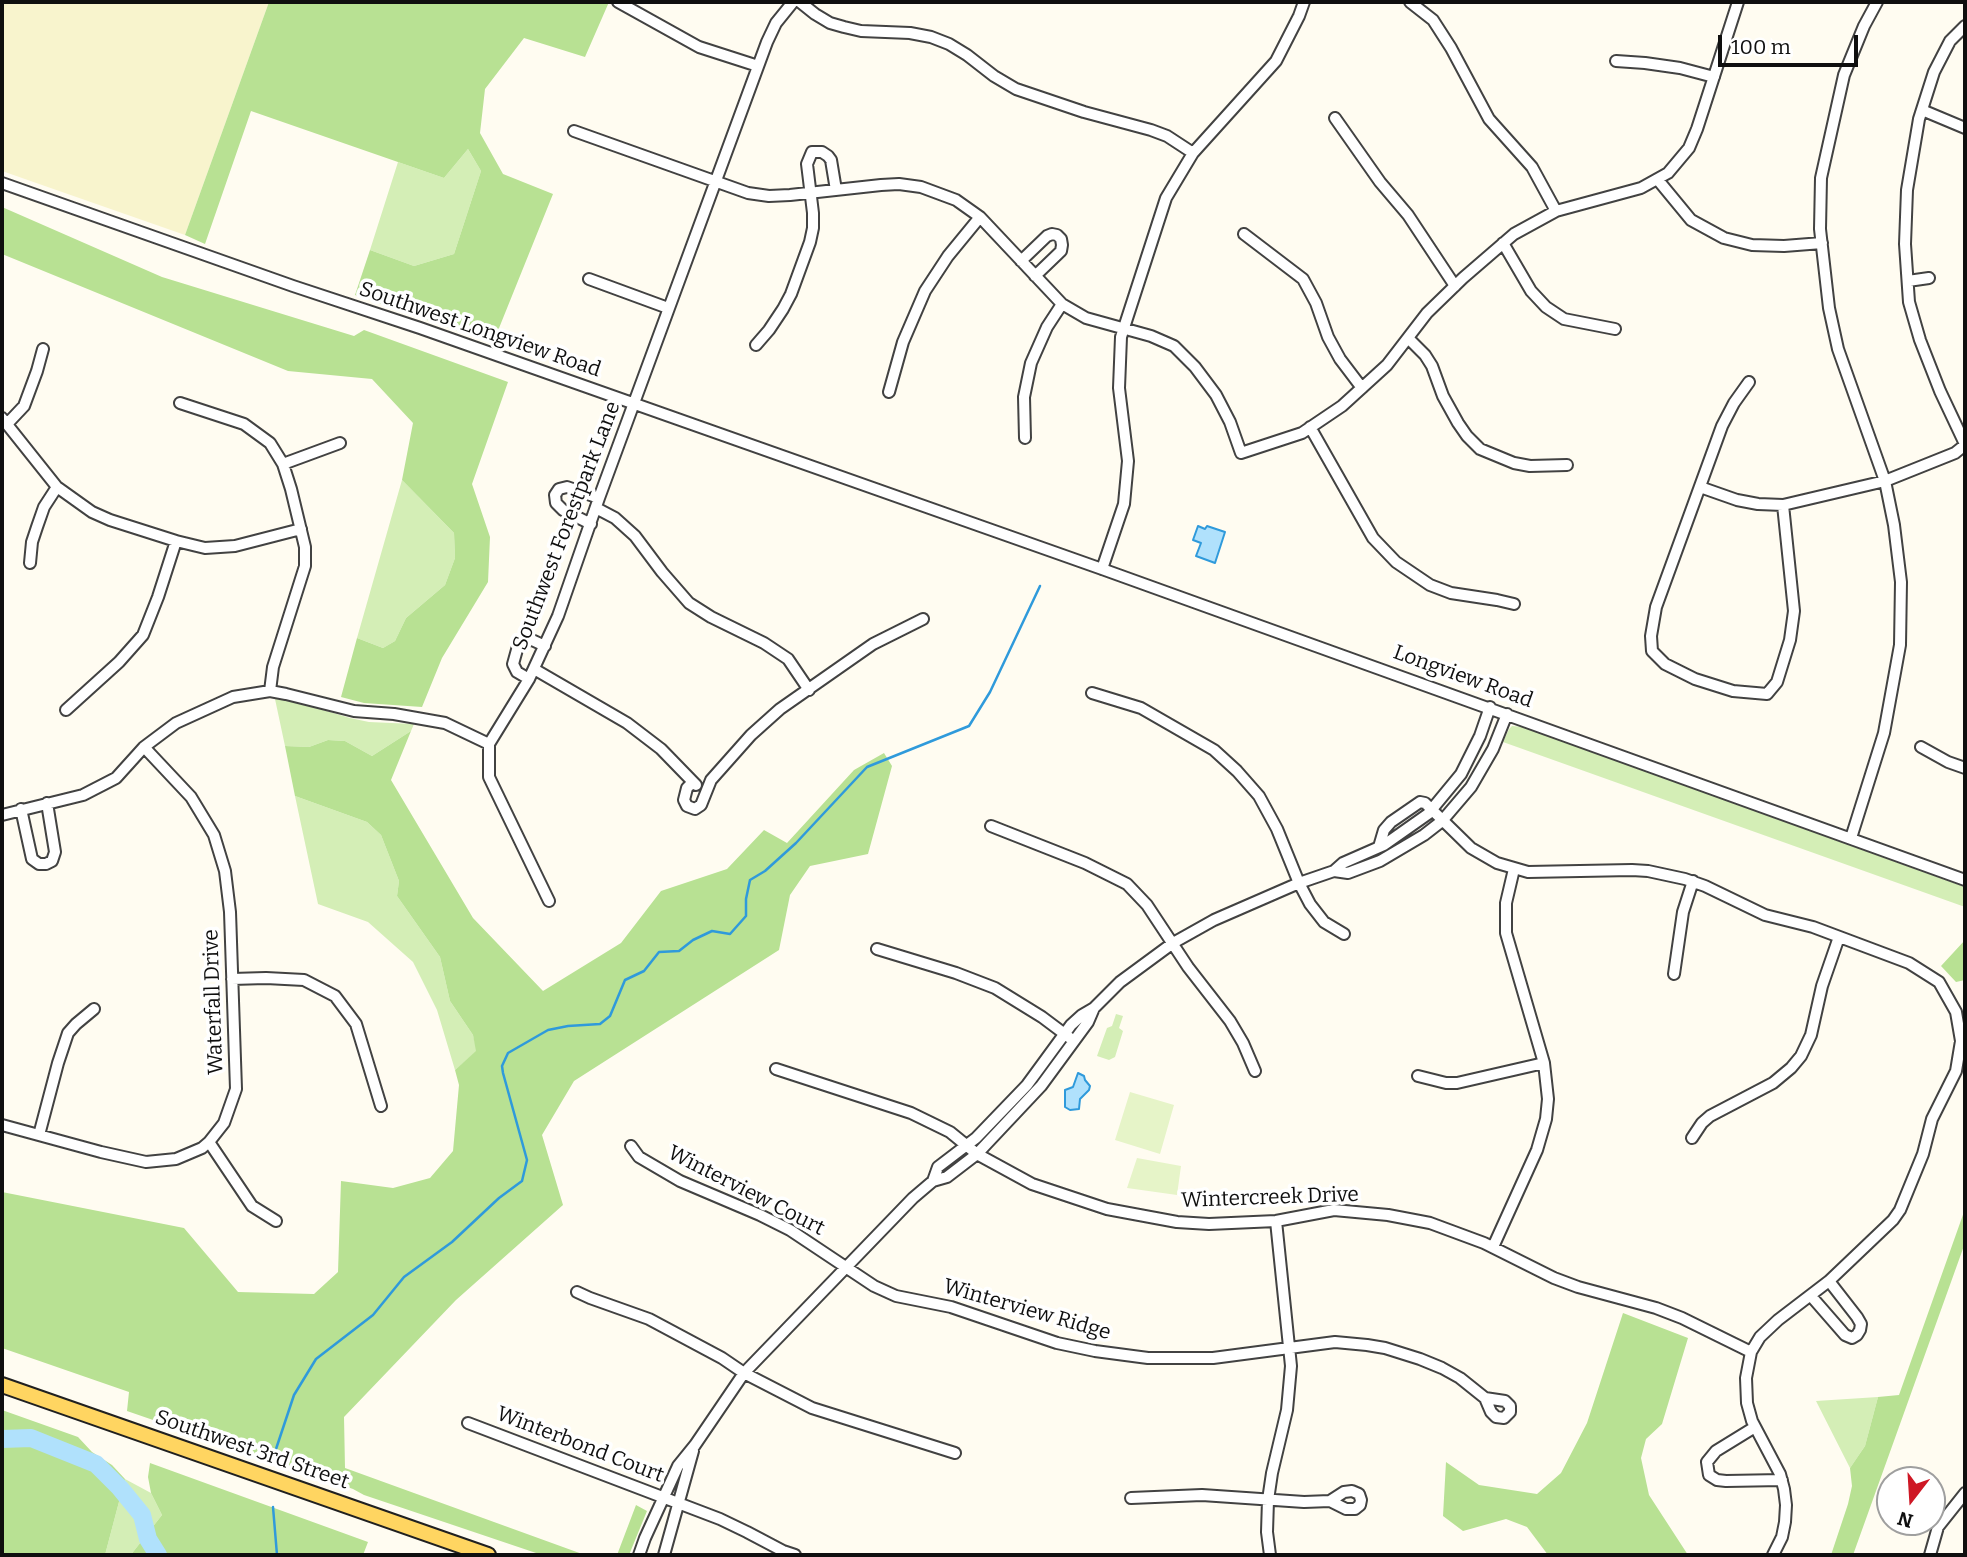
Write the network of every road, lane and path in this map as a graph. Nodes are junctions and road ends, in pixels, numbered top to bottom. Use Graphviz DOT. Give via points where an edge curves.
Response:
graph roads {
  1 [pos="618,2"];
  2 [pos="793,2"];
  3 [pos="800,2"];
  4 [pos="1304,2"];
  5 [pos="1410,2"];
  6 [pos="1738,2"];
  7 [pos="1878,2"];
  8 [pos="1965,26"];
  9 [pos="1616,61"];
  10 [pos="758,66"];
  11 [pos="1714,77"];
  12 [pos="1922,110"];
  13 [pos="1335,118"];
  14 [pos="1965,128"];
  15 [pos="574,131"];
  16 [pos="1193,153"];
  17 [pos="1658,180"];
  18 [pos="715,182"];
  19 [pos="2,183"];
  20 [pos="836,190"];
  21 [pos="810,194"];
  22 [pos="1556,211"];
  23 [pos="980,217"];
  24 [pos="1244,234"];
  25 [pos="1503,243"];
  26 [pos="1822,243"];
  27 [pos="1021,261"];
  28 [pos="1035,276"];
  29 [pos="1929,278"];
  30 [pos="589,279"];
  31 [pos="1908,281"];
  32 [pos="1455,286"];
  33 [pos="1062,304"];
  34 [pos="668,308"];
  35 [pos="1124,329"];
  36 [pos="1615,329"];
  37 [pos="1408,338"];
  38 [pos="756,345"];
  39 [pos="43,349"];
  40 [pos="1749,382"];
  41 [pos="1362,388"];
  42 [pos="889,392"];
  43 [pos="180,403"];
  44 [pos="634,404"];
  45 [pos="4,421"];
  46 [pos="1310,427"];
  47 [pos="1025,438"];
  48 [pos="340,443"];
  49 [pos="1965,445"];
  50 [pos="282,464"];
  51 [pos="1567,465"];
  52 [pos="1885,481"];
  53 [pos="57,487"];
  54 [pos="1700,487"];
  55 [pos="597,503"];
  56 [pos="1783,505"];
  57 [pos="946,514"];
  58 [pos="590,524"];
  59 [pos="301,529"];
  60 [pos="176,541"];
  61 [pos="30,563"];
  62 [pos="1102,569"];
  63 [pos="1514,604"];
  64 [pos="923,619"];
  65 [pos="545,646"];
  66 [pos="531,674"];
  67 [pos="809,690"];
  68 [pos="270,691"];
  69 [pos="1092,693"];
  70 [pos="1490,708"];
  71 [pos="66,710"];
  72 [pos="1507,714"];
  73 [pos="489,744"];
  74 [pos="144,747"];
  75 [pos="1921,747"];
  76 [pos="1965,768"];
  77 [pos="711,780"];
  78 [pos="693,782"];
  79 [pos="47,803"];
  80 [pos="21,809"];
  81 [pos="1432,809"];
  82 [pos="2,815"];
  83 [pos="1442,821"];
  84 [pos="991,826"];
  85 [pos="1851,838"];
  86 [pos="1514,869"];
  87 [pos="1334,871"];
  88 [pos="1965,880"];
  89 [pos="1693,881"];
  90 [pos="1299,883"];
  91 [pos="549,901"];
  92 [pos="1344,934"];
  93 [pos="1839,937"];
  94 [pos="1173,943"];
  95 [pos="877,949"];
  96 [pos="1674,974"];
  97 [pos="232,979"];
  98 [pos="94,1009"];
  99 [pos="1069,1037"];
  100 [pos="1544,1063"];
  101 [pos="776,1069"];
  102 [pos="1255,1071"];
  103 [pos="1418,1076"];
  104 [pos="381,1106"];
  105 [pos="2,1125"];
  106 [pos="39,1135"];
  107 [pos="1692,1138"];
  108 [pos="209,1142"];
  109 [pos="967,1145"];
  110 [pos="631,1146"];
  111 [pos="977,1154"];
  112 [pos="933,1181"];
  113 [pos="276,1221"];
  114 [pos="1276,1221"];
  115 [pos="1493,1247"];
  116 [pos="845,1267"];
  117 [pos="1829,1281"];
  118 [pos="577,1292"];
  119 [pos="1811,1296"];
  120 [pos="1290,1348"];
  121 [pos="1751,1352"];
  122 [pos="744,1373"];
  123 [pos="2,1385"];
  124 [pos="1485,1398"];
  125 [pos="468,1423"];
  126 [pos="1755,1427"];
  127 [pos="695,1445"];
  128 [pos="956,1453"];
  129 [pos="1782,1479"];
  130 [pos="1965,1493"];
  131 [pos="663,1498"];
  132 [pos="1131,1498"];
  133 [pos="1268,1500"];
  134 [pos="1330,1501"];
  135 [pos="678,1503"];
  136 [pos="488,1555"];
  137 [pos="639,1555"];
  138 [pos="664,1555"];
  139 [pos="795,1555"];
  140 [pos="1270,1555"];
  141 [pos="1773,1555"];
  142 [pos="1930,1555"];
  1 -- 10 [label="street" via="699,47"];
  2 -- 10 [label="street, Southwest Forestpark Lane" via="776,23"];
  3 -- 16 [label="street" via="814,14 844,27 931,37 1016,89 1151,130"];
  4 -- 16 [label="street" via="1276,61"];
  5 -- 22 [label="street" via="1433,20 1489,119 1532,167"];
  6 -- 11 [label="street"];
  7 -- 26 [label="street" via="1844,75 1831,128 1821,178"];
  8 -- 12 [label="street" via="1950,41 1934,72"];
  9 -- 11 [label="street"];
  10 -- 18 [label="street, Southwest Forestpark Lane"];
  11 -- 17 [label="street" via="1689,148"];
  12 -- 14 [label="street"];
  12 -- 31 [label="street" via="1907,190"];
  13 -- 32 [label="street"];
  15 -- 18 [label="street"];
  16 -- 35 [label="street" via="1166,198"];
  17 -- 22 [label="street"];
  17 -- 26 [label="street" via="1691,220 1724,238 1752,245"];
  18 -- 21 [label="street" via="761,196"];
  18 -- 34 [label="street, Southwest Forestpark Lane"];
  19 -- 44 [label="street, Southwest Longview Road"];
  20 -- 21 [label="street"];
  20 -- 21 [label="street" via="828,156 812,152 807,164"];
  20 -- 23 [label="street" via="921,187 957,200"];
  21 -- 38 [label="street" via="810,243 783,309"];
  22 -- 25 [label="street"];
  23 -- 27 [label="street"];
  23 -- 42 [label="street" via="925,291 903,342"];
  24 -- 41 [label="street" via="1303,279 1328,337"];
  25 -- 32 [label="street"];
  25 -- 36 [label="street" via="1531,291 1546,307 1564,318"];
  26 -- 52 [label="street" via="1838,349"];
  27 -- 28 [label="street"];
  27 -- 28 [label="street" via="1047,236 1061,239 1061,251"];
  28 -- 33 [label="street"];
  29 -- 31 [label="street"];
  30 -- 34 [label="street"];
  31 -- 49 [label="street" via="1920,340"];
  32 -- 37 [label="street"];
  33 -- 35 [label="street" via="1086,318"];
  33 -- 47 [label="street" via="1031,363 1024,397"];
  34 -- 44 [label="street, Southwest Forestpark Lane"];
  35 -- 46 [label="street" via="1174,346 1195,368 1216,395 1241,453"];
  35 -- 62 [label="street" via="1119,388 1128,461 1124,504"];
  37 -- 41 [label="street"];
  37 -- 51 [label="street" via="1425,355 1453,414 1480,449 1530,466"];
  39 -- 45 [label="street" via="24,405"];
  40 -- 54 [label="street" via="1722,426"];
  41 -- 46 [label="street"];
  43 -- 50 [label="street" via="244,424 270,443"];
  44 -- 55 [label="street, Southwest Forestpark Lane"];
  44 -- 57 [label="street, Southwest Longview Road"];
  45 -- 53 [label="street"];
  46 -- 63 [label="street" via="1373,538 1396,562 1451,593"];
  48 -- 50 [label="street"];
  49 -- 52 [label="street"];
  50 -- 59 [label="street"];
  52 -- 56 [label="street"];
  52 -- 85 [label="street" via="1901,582 1900,645 1884,733"];
  53 -- 60 [label="street" via="101,516"];
  53 -- 61 [label="street" via="40,517"];
  54 -- 56 [label="street" via="1737,500"];
  54 -- 56 [label="street" via="1656,607 1652,652 1695,679 1733,691 1767,694 1783,667 1794,611"];
  55 -- 58 [label="street, Southwest Forestpark Lane"];
  55 -- 58 [label="street" via="567,487 555,495 564,510"];
  55 -- 67 [label="street" via="635,536 689,603 788,659"];
  57 -- 62 [label="street, Longview Road"];
  58 -- 65 [label="street, Southwest Forestpark Lane"];
  59 -- 60 [label="street" via="235,546 205,548"];
  59 -- 68 [label="street" via="305,566 273,667"];
  60 -- 71 [label="street" via="143,635"];
  62 -- 70 [label="street, Longview Road"];
  64 -- 67 [label="street" via="873,644"];
  65 -- 66 [label="street, Southwest Forestpark Lane"];
  65 -- 66 [label="street" via="533,640 518,646 513,664 517,672"];
  66 -- 73 [label="street, Southwest Forestpark Lane"];
  66 -- 78 [label="street" via="627,723"];
  67 -- 77 [label="street" via="751,735"];
  68 -- 73 [label="street" via="354,711 445,723"];
  68 -- 74 [label="street" via="233,697 176,723"];
  69 -- 90 [label="street" via="1141,708 1214,750 1259,796"];
  70 -- 72 [label="street, Longview Road"];
  70 -- 81 [label="street" via="1461,774"];
  72 -- 83 [label="street" via="1482,769"];
  72 -- 85 [label="street, Longview Road"];
  73 -- 91 [label="street" via="489,777"];
  74 -- 79 [label="street" via="116,778 83,795"];
  74 -- 97 [label="street, Waterfall Drive" via="191,797 214,835 230,912"];
  75 -- 76 [label="street"];
  77 -- 78 [label="street" via="704,786"];
  77 -- 78 [label="street" via="695,809 684,800"];
  79 -- 80 [label="street"];
  79 -- 80 [label="street" via="55,852 46,864 32,859"];
  80 -- 82 [label="street"];
  81 -- 83 [label="street"];
  81 -- 87 [label="street" via="1408,829"];
  83 -- 86 [label="street" via="1471,848"];
  83 -- 87 [label="street" via="1380,860 1348,873"];
  84 -- 94 [label="street" via="1127,884"];
  85 -- 88 [label="street, Longview Road"];
  86 -- 89 [label="street" via="1544,873 1648,871"];
  86 -- 100 [label="street" via="1506,903 1506,933"];
  87 -- 90 [label="street"];
  89 -- 93 [label="street" via="1765,915"];
  89 -- 96 [label="street" via="1683,912"];
  90 -- 92 [label="street" via="1324,922"];
  90 -- 94 [label="street"];
  93 -- 107 [label="street" via="1801,1055 1773,1083 1710,1116"];
  93 -- 117 [label="street" via="1909,963 1939,982 1956,1012 1961,1041 1956,1070 1932,1119 1900,1210"];
  94 -- 99 [label="street" via="1082,1015"];
  94 -- 102 [label="street" via="1230,1021"];
  95 -- 99 [label="street" via="995,988"];
  97 -- 104 [label="street" via="304,981 335,996 356,1024"];
  97 -- 108 [label="street, Waterfall Drive" via="236,1089 224,1123"];
  98 -- 106 [label="street" via="68,1033"];
  99 -- 109 [label="street"];
  99 -- 111 [label="street" via="1041,1086"];
  100 -- 103 [label="street" via="1457,1083"];
  100 -- 115 [label="street" via="1548,1099 1542,1134"];
  101 -- 109 [label="street, Wintercreek Drive" via="911,1113"];
  105 -- 106 [label="street, Waterfall Drive"];
  106 -- 108 [label="street, Waterfall Drive" via="146,1163 176,1159"];
  108 -- 113 [label="street" via="252,1206"];
  109 -- 111 [label="street, Wintercreek Drive"];
  109 -- 112 [label="street" via="938,1167"];
  110 -- 116 [label="street, Winterview Court" via="639,1157 680,1181 760,1214"];
  111 -- 112 [label="street" via="947,1177"];
  111 -- 114 [label="street, Wintercreek Drive" via="1032,1184 1107,1209 1177,1222"];
  112 -- 116 [label="street"];
  114 -- 115 [label="street, Wintercreek Drive" via="1334,1210 1388,1215 1430,1223"];
  114 -- 120 [label="street"];
  115 -- 121 [label="street, Wintercreek Drive" via="1554,1278 1656,1308"];
  116 -- 120 [label="street, Winterview Ridge" via="896,1296 951,1307 1095,1352 1173,1360"];
  116 -- 122 [label="street"];
  117 -- 119 [label="street"];
  117 -- 119 [label="street" via="1861,1324 1857,1335 1845,1335"];
  118 -- 122 [label="street" via="649,1319"];
  119 -- 121 [label="street" via="1778,1320"];
  120 -- 124 [label="street, Winterview Ridge" via="1335,1342 1385,1348 1442,1368"];
  120 -- 133 [label="street" via="1289,1397"];
  121 -- 126 [label="street" via="1747,1403"];
  122 -- 127 [label="street"];
  122 -- 128 [label="street" via="812,1408"];
  123 -- 136 [label="main road, Southwest 3rd Street"];
  125 -- 131 [label="street, Winterbond Court"];
  126 -- 129 [label="street"];
  126 -- 129 [label="street" via="1716,1451 1707,1462 1709,1475 1726,1481"];
  127 -- 131 [label="street" via="678,1466"];
  127 -- 135 [label="street"];
  129 -- 141 [label="street" via="1785,1522"];
  130 -- 142 [label="street" via="1938,1528"];
  131 -- 135 [label="street, Winterbond Court"];
  131 -- 137 [label="street"];
  132 -- 133 [label="street" via="1202,1495"];
  133 -- 134 [label="street"];
  133 -- 140 [label="street"];
  135 -- 138 [label="street"];
  135 -- 139 [label="street, Winterbond Court"];
}
